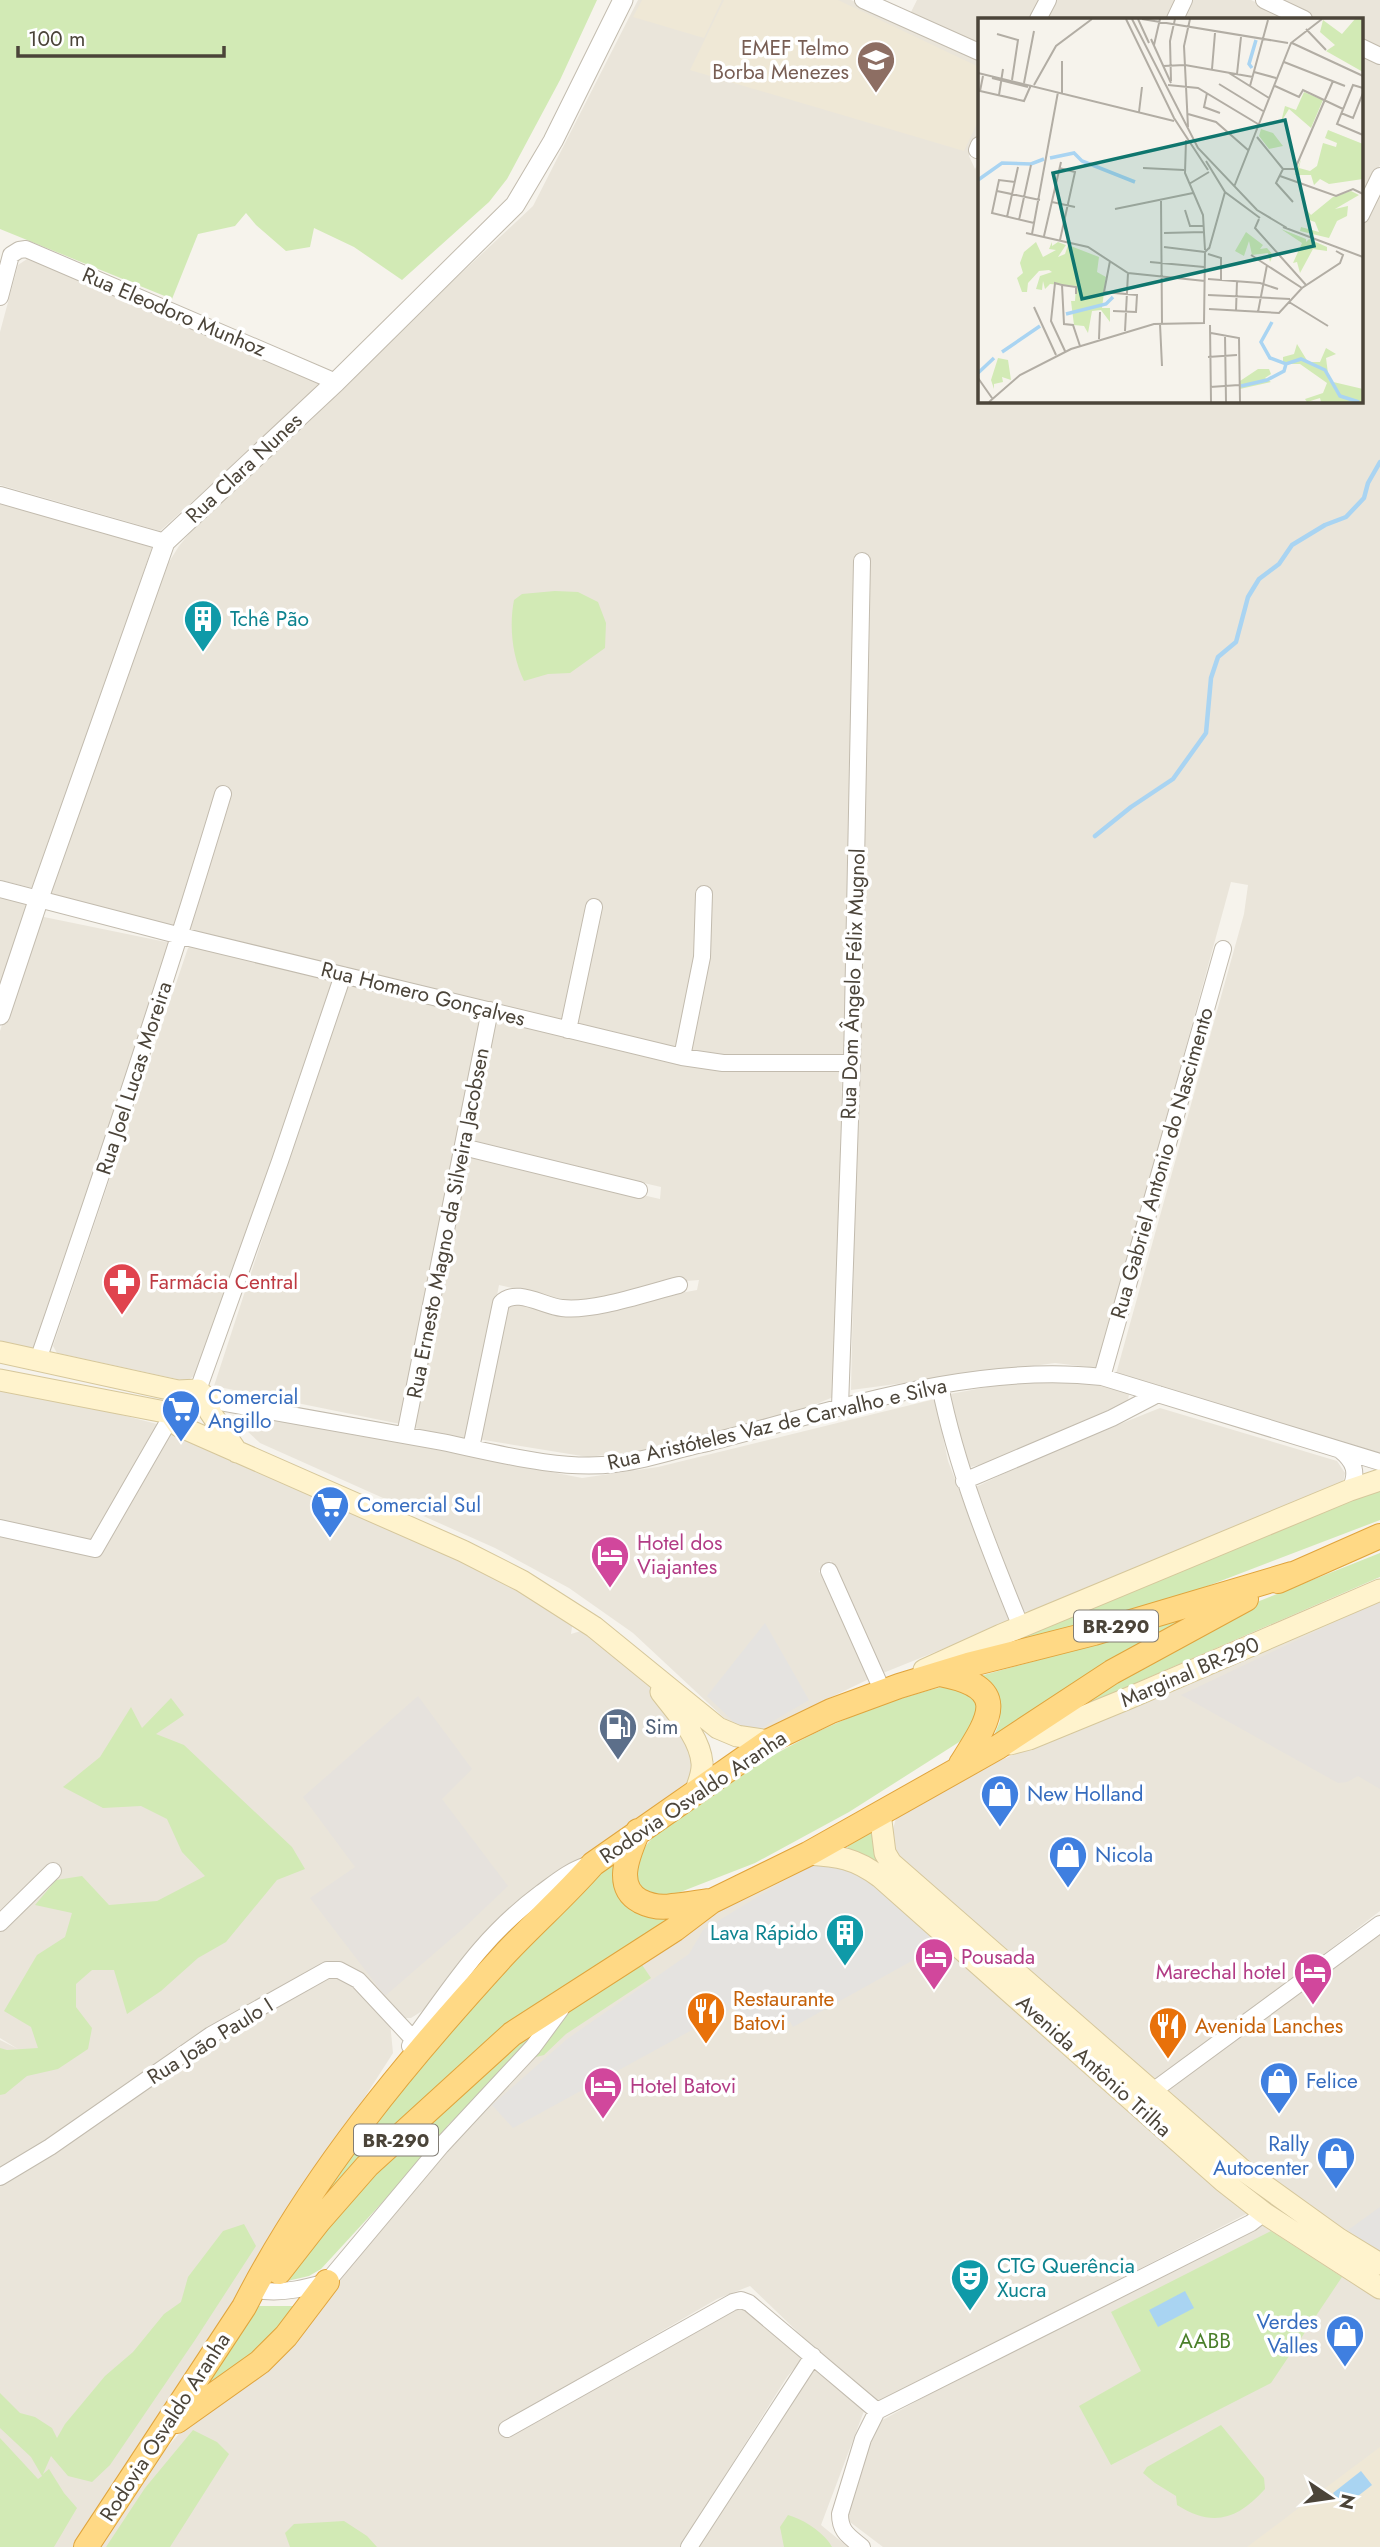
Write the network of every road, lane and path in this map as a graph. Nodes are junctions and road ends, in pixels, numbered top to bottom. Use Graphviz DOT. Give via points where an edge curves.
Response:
graph roads {
  1 [pos="623,0"];
  2 [pos="863,0"];
  3 [pos="907,0"];
  4 [pos="1048,0"];
  5 [pos="1184,0"];
  6 [pos="1269,1"];
  7 [pos="900,16"];
  8 [pos="1039,18"];
  9 [pos="1175,18"];
  10 [pos="1302,18"];
  11 [pos="1362,48"];
  12 [pos="978,52"];
  13 [pos="1380,57"];
  14 [pos="1378,186"];
  15 [pos="1362,213"];
  16 [pos="0,297"];
  17 [pos="336,382"];
  18 [pos="0,495"];
  19 [pos="165,542"];
  20 [pos="862,561"];
  21 [pos="223,794"];
  22 [pos="0,889"];
  23 [pos="704,894"];
  24 [pos="38,900"];
  25 [pos="594,907"];
  26 [pos="181,936"];
  27 [pos="1223,949"];
  28 [pos="343,975"];
  29 [pos="490,1010"];
  30 [pos="0,1015"];
  31 [pos="568,1030"];
  32 [pos="682,1058"];
  33 [pos="852,1063"];
  34 [pos="463,1147"];
  35 [pos="639,1190"];
  36 [pos="679,1285"];
  37 [pos="0,1352"];
  38 [pos="38,1360"];
  39 [pos="1102,1377"];
  40 [pos="0,1380"];
  41 [pos="940,1386"];
  42 [pos="1158,1394"];
  43 [pos="199,1398"];
  44 [pos="841,1407"];
  45 [pos="170,1415"];
  46 [pos="189,1429"];
  47 [pos="405,1436"];
  48 [pos="471,1448"];
  49 [pos="1340,1450"];
  50 [pos="238,1453"];
  51 [pos="1380,1462"];
  52 [pos="1380,1480"];
  53 [pos="964,1481"];
  54 [pos="1350,1490"];
  55 [pos="0,1528"];
  56 [pos="1380,1536"];
  57 [pos="829,1572"];
  58 [pos="1292,1574"];
  59 [pos="1380,1590"];
  60 [pos="1021,1627"];
  61 [pos="649,1672"];
  62 [pos="940,1674"];
  63 [pos="891,1689"];
  64 [pos="769,1741"];
  65 [pos="998,1747"];
  66 [pos="959,1768"];
  67 [pos="696,1790"];
  68 [pos="880,1813"];
  69 [pos="638,1831"];
  70 [pos="808,1854"];
  71 [pos="593,1864"];
  72 [pos="885,1870"];
  73 [pos="53,1871"];
  74 [pos="712,1900"];
  75 [pos="0,1923"];
  76 [pos="1380,1924"];
  77 [pos="569,1997"];
  78 [pos="412,2039"];
  79 [pos="403,2068"];
  80 [pos="1153,2091"];
  81 [pos="0,2178"];
  82 [pos="1264,2213"];
  83 [pos="1380,2264"];
  84 [pos="327,2282"];
  85 [pos="1380,2288"];
  86 [pos="264,2291"];
  87 [pos="244,2307"];
  88 [pos="813,2356"];
  89 [pos="877,2411"];
  90 [pos="507,2429"];
  91 [pos="160,2435"];
  92 [pos="86,2547"];
  93 [pos="689,2547"];
  94 [pos="862,2547"];
  1 -- 17 [label="street, Rua Clara Nunes" via="553,141 515,205"];
  2 -- 7 [label="street"];
  3 -- 7 [label="street"];
  4 -- 8 [label="street"];
  5 -- 9 [label="street"];
  6 -- 10 [label="street"];
  7 -- 12 [label="street"];
  11 -- 13 [label="street"];
  14 -- 15 [label="street"];
  16 -- 17 [label="street, Rua Eleodoro Munhoz" via="11,255 19,250 35,252"];
  17 -- 19 [label="street, Rua Clara Nunes"];
  18 -- 19 [label="street"];
  19 -- 24 [label="street, Rua Clara Nunes"];
  20 -- 33 [label="street, Rua Dom Ângelo Félix Mugnol"];
  21 -- 26 [label="street, Rua Joel Lucas Moreira"];
  22 -- 24 [label="street, Rua Homero Gonçalves"];
  23 -- 32 [label="street" via="702,957"];
  24 -- 26 [label="street, Rua Homero Gonçalves"];
  24 -- 30 [label="street, Rua Clara Nunes"];
  25 -- 31 [label="street"];
  26 -- 28 [label="street, Rua Homero Gonçalves"];
  26 -- 38 [label="street, Rua Joel Lucas Moreira"];
  27 -- 39 [label="street, Rua Gabriel Antonio do Nascimento"];
  28 -- 29 [label="street, Rua Homero Gonçalves"];
  28 -- 43 [label="street"];
  29 -- 31 [label="street, Rua Homero Gonçalves"];
  29 -- 34 [label="street, Rua Ernesto Magno da Silveira Jacobsen"];
  31 -- 32 [label="street, Rua Homero Gonçalves"];
  32 -- 33 [label="street, Rua Homero Gonçalves" via="723,1063"];
  33 -- 44 [label="street, Rua Dom Ângelo Félix Mugnol"];
  34 -- 35 [label="street"];
  34 -- 47 [label="street, Rua Ernesto Magno da Silveira Jacobsen"];
  36 -- 48 [label="street" via="579,1309 505,1298 500,1303"];
  37 -- 38 [label="main road"];
  38 -- 43 [label="main road"];
  39 -- 41 [label="street, Rua Aristóteles Vaz de Carvalho e Silva" via="1034,1373"];
  39 -- 42 [label="street, Rua Aristóteles Vaz de Carvalho e Silva"];
  40 -- 45 [label="main road"];
  41 -- 44 [label="street, Rua Aristóteles Vaz de Carvalho e Silva"];
  41 -- 53 [label="street"];
  42 -- 49 [label="street, Rua Aristóteles Vaz de Carvalho e Silva"];
  42 -- 53 [label="street"];
  43 -- 45 [label="main road" via="171,1400"];
  43 -- 46 [label="main road" via="202,1424"];
  43 -- 47 [label="street, Rua Aristóteles Vaz de Carvalho e Silva"];
  43 -- 50 [label="main road"];
  44 -- 48 [label="street, Rua Aristóteles Vaz de Carvalho e Silva" via="618,1464 586,1467"];
  45 -- 46 [label="main road" via="179,1426"];
  45 -- 55 [label="street" via="95,1549"];
  46 -- 50 [label="main road"];
  47 -- 48 [label="street, Rua Aristóteles Vaz de Carvalho e Silva"];
  49 -- 51 [label="street, Rua Aristóteles Vaz de Carvalho e Silva"];
  49 -- 54 [label="street" via="1353,1465"];
  50 -- 61 [label="main road" via="522,1581 594,1627"];
  52 -- 54 [label="main road"];
  53 -- 60 [label="street"];
  54 -- 60 [label="main road"];
  56 -- 58 [label="highway, Rodovia Osvaldo Aranha / BR-290"];
  57 -- 63 [label="street"];
  58 -- 62 [label="highway, Rodovia Osvaldo Aranha / BR-290"];
  58 -- 65 [label="highway, Rodovia Osvaldo Aranha / BR-290" via="1112,1672"];
  59 -- 65 [label="main road, Marginal BR-290" via="1029,1739"];
  60 -- 63 [label="main road"];
  61 -- 64 [label="main road" via="718,1728"];
  61 -- 67 [label="main road" via="696,1741 703,1765"];
  62 -- 63 [label="highway, Rodovia Osvaldo Aranha / BR-290"];
  62 -- 66 [label="highway, BR-290" via="972,1682 988,1704 985,1727"];
  63 -- 64 [label="highway, Rodovia Osvaldo Aranha / BR-290"];
  64 -- 67 [label="highway, Rodovia Osvaldo Aranha / BR-290"];
  65 -- 66 [label="highway, Rodovia Osvaldo Aranha / BR-290"];
  66 -- 68 [label="highway, Rodovia Osvaldo Aranha / BR-290"];
  67 -- 69 [label="highway, Rodovia Osvaldo Aranha / BR-290"];
  68 -- 70 [label="highway, Rodovia Osvaldo Aranha / BR-290"];
  68 -- 72 [label="main road"];
  69 -- 71 [label="highway, Rodovia Osvaldo Aranha / BR-290"];
  69 -- 74 [label="highway, BR-290" via="628,1855 625,1881 634,1897 653,1906"];
  70 -- 72 [label="main road, Avenida Antônio Trilha" via="839,1856"];
  70 -- 74 [label="highway, Rodovia Osvaldo Aranha / BR-290"];
  71 -- 78 [label="street" via="567,1874 500,1926 469,1960"];
  71 -- 79 [label="highway, Rodovia Osvaldo Aranha / BR-290"];
  72 -- 80 [label="main road, Avenida Antônio Trilha"];
  72 -- 82 [label="main road, Avenida Antônio Trilha" via="1223,2181"];
  73 -- 75 [label="street"];
  74 -- 77 [label="highway, Rodovia Osvaldo Aranha / BR-290"];
  76 -- 80 [label="street"];
  77 -- 84 [label="street" via="533,2047 441,2146"];
  77 -- 86 [label="highway, Rodovia Osvaldo Aranha / BR-290" via="512,2034 367,2166"];
  78 -- 79 [label="street"];
  78 -- 81 [label="street, Rua João Paulo I" via="358,1980 339,1970 327,1970 211,2035"];
  79 -- 87 [label="highway, Rodovia Osvaldo Aranha / BR-290" via="323,2175"];
  80 -- 83 [label="main road, Avenida Antônio Trilha" via="1240,2168"];
  82 -- 85 [label="main road, Avenida Antônio Trilha"];
  82 -- 89 [label="street"];
  84 -- 86 [label="street" via="299,2290"];
  84 -- 91 [label="highway" via="260,2362"];
  86 -- 87 [label="highway, Rodovia Osvaldo Aranha / BR-290"];
  87 -- 91 [label="highway, Rodovia Osvaldo Aranha / BR-290"];
  88 -- 89 [label="street"];
  88 -- 90 [label="street" via="740,2300"];
  88 -- 93 [label="street"];
  89 -- 94 [label="street" via="863,2439 840,2514 843,2532"];
  91 -- 92 [label="highway, Rodovia Osvaldo Aranha / BR-290"];
}
